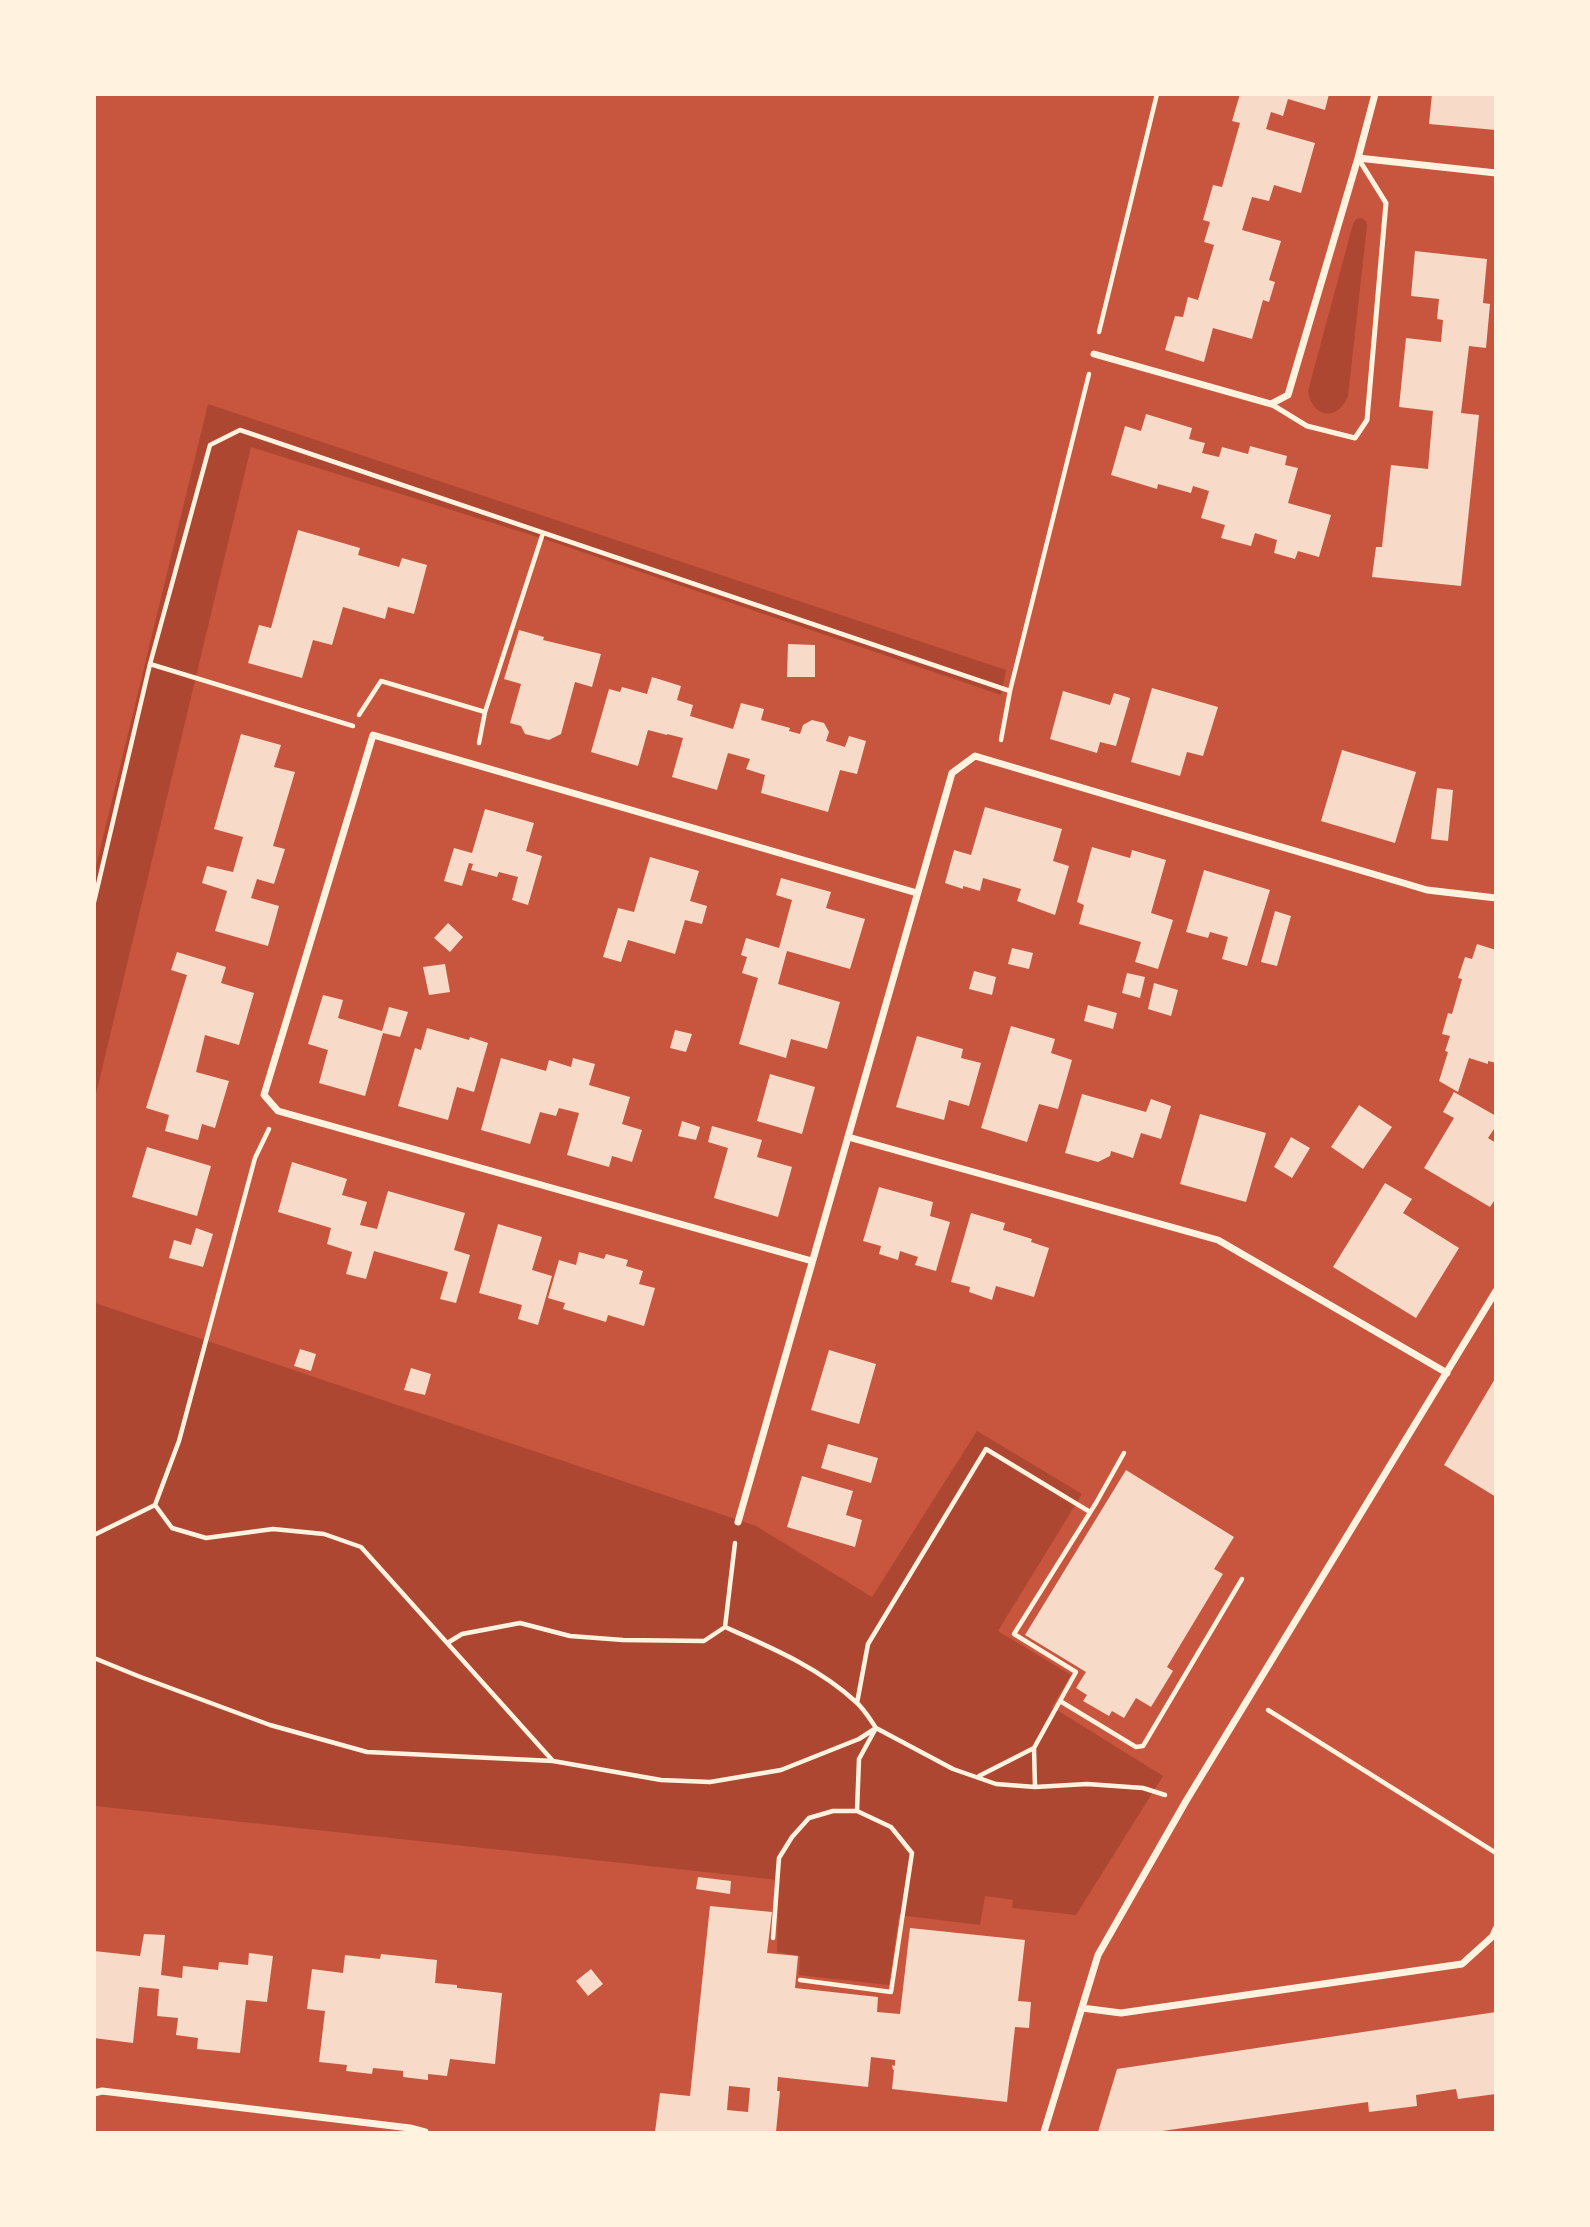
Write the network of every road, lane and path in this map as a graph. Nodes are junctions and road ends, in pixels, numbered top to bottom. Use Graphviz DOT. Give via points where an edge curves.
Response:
graph roads {
  1 [pos="1157,94"];
  2 [pos="1375,94"];
  3 [pos="1358,158"];
  4 [pos="1496,173"];
  5 [pos="1094,354"];
  6 [pos="1271,404"];
  7 [pos="543,533"];
  8 [pos="150,663"];
  9 [pos="1010,691"];
  10 [pos="485,712"];
  11 [pos="352,725"];
  12 [pos="373,735"];
  13 [pos="997,762"];
  14 [pos="475,765"];
  15 [pos="917,893"];
  16 [pos="1496,898"];
  17 [pos="94,902"];
  18 [pos="278,1111"];
  19 [pos="848,1137"];
  20 [pos="812,1261"];
  21 [pos="1496,1291"];
  22 [pos="1447,1373"];
  23 [pos="1124,1453"];
  24 [pos="155,1505"];
  25 [pos="1090,1512"];
  26 [pos="738,1522"];
  27 [pos="94,1535"];
  28 [pos="1242,1579"];
  29 [pos="725,1627"];
  30 [pos="449,1642"];
  31 [pos="94,1658"];
  32 [pos="1249,1698"];
  33 [pos="1060,1701"];
  34 [pos="857,1703"];
  35 [pos="876,1728"];
  36 [pos="1034,1748"];
  37 [pos="553,1761"];
  38 [pos="978,1777"];
  39 [pos="1035,1787"];
  40 [pos="1186,1801"];
  41 [pos="857,1811"];
  42 [pos="1496,1853"];
  43 [pos="1496,1929"];
  44 [pos="773,1938"];
  45 [pos="800,1980"];
  46 [pos="1082,2008"];
  47 [pos="94,2093"];
  48 [pos="425,2133"];
  49 [pos="1044,2133"];
  1 -- 5 [label="path"];
  2 -- 3 [label="street"];
  3 -- 4 [label="street"];
  3 -- 6 [label="street" via="1288,395"];
  3 -- 6 [label="lane" via="1386,203 1367,420 1355,438 1307,426"];
  5 -- 6 [label="street"];
  5 -- 9 [label="path"];
  7 -- 8 [label="path" via="240,430 210,445"];
  7 -- 9 [label="path"];
  7 -- 10 [label="path"];
  8 -- 11 [label="path"];
  8 -- 17 [label="path"];
  9 -- 13 [label="path"];
  10 -- 11 [label="path" via="381,681"];
  10 -- 14 [label="path"];
  11 -- 12 [label="path"];
  12 -- 14 [label="street"];
  12 -- 18 [label="street" via="264,1095"];
  13 -- 15 [label="street" via="975,756 952,773"];
  13 -- 16 [label="street" via="1427,890"];
  14 -- 15 [label="street"];
  15 -- 19 [label="street"];
  18 -- 20 [label="street"];
  18 -- 24 [label="path" via="255,1158 179,1441"];
  19 -- 20 [label="street"];
  19 -- 22 [label="street" via="1217,1240"];
  20 -- 26 [label="street"];
  21 -- 22 [label="street"];
  22 -- 32 [label="street"];
  23 -- 25 [label="path"];
  24 -- 27 [label="path"];
  24 -- 30 [label="path" via="172,1528 206,1538 273,1529 324,1534 361,1546"];
  25 -- 33 [label="path" via="1014,1634 1076,1672"];
  25 -- 34 [label="path" via="986,1449 868,1644"];
  26 -- 29 [label="path"];
  28 -- 33 [label="path" via="1143,1746 1136,1747"];
  29 -- 30 [label="path" via="704,1641 623,1640 570,1636 520,1623 462,1634"];
  29 -- 34 [label="path" via="819,1674"];
  30 -- 37 [label="path"];
  31 -- 37 [label="path" via="270,1725 368,1752"];
  32 -- 40 [label="street"];
  32 -- 42 [label="path"];
  33 -- 36 [label="path"];
  34 -- 35 [label="path"];
  35 -- 37 [label="path" via="780,1770 710,1782 662,1780"];
  35 -- 38 [label="path" via="953,1769"];
  35 -- 41 [label="path" via="859,1759"];
  36 -- 38 [label="path"];
  36 -- 39 [label="path"];
  38 -- 39 [label="path" via="996,1784"];
  39 -- 40 [label="path" via="1143,1788"];
  40 -- 46 [label="street" via="1098,1955"];
  41 -- 44 [label="path" via="808,1818 792,1838 779,1858"];
  41 -- 45 [label="path" via="891,1827 912,1853 891,1992"];
  43 -- 46 [label="street" via="1462,1964 1121,2013"];
  46 -- 49 [label="street"];
  47 -- 48 [label="street" via="410,2127"];
}
